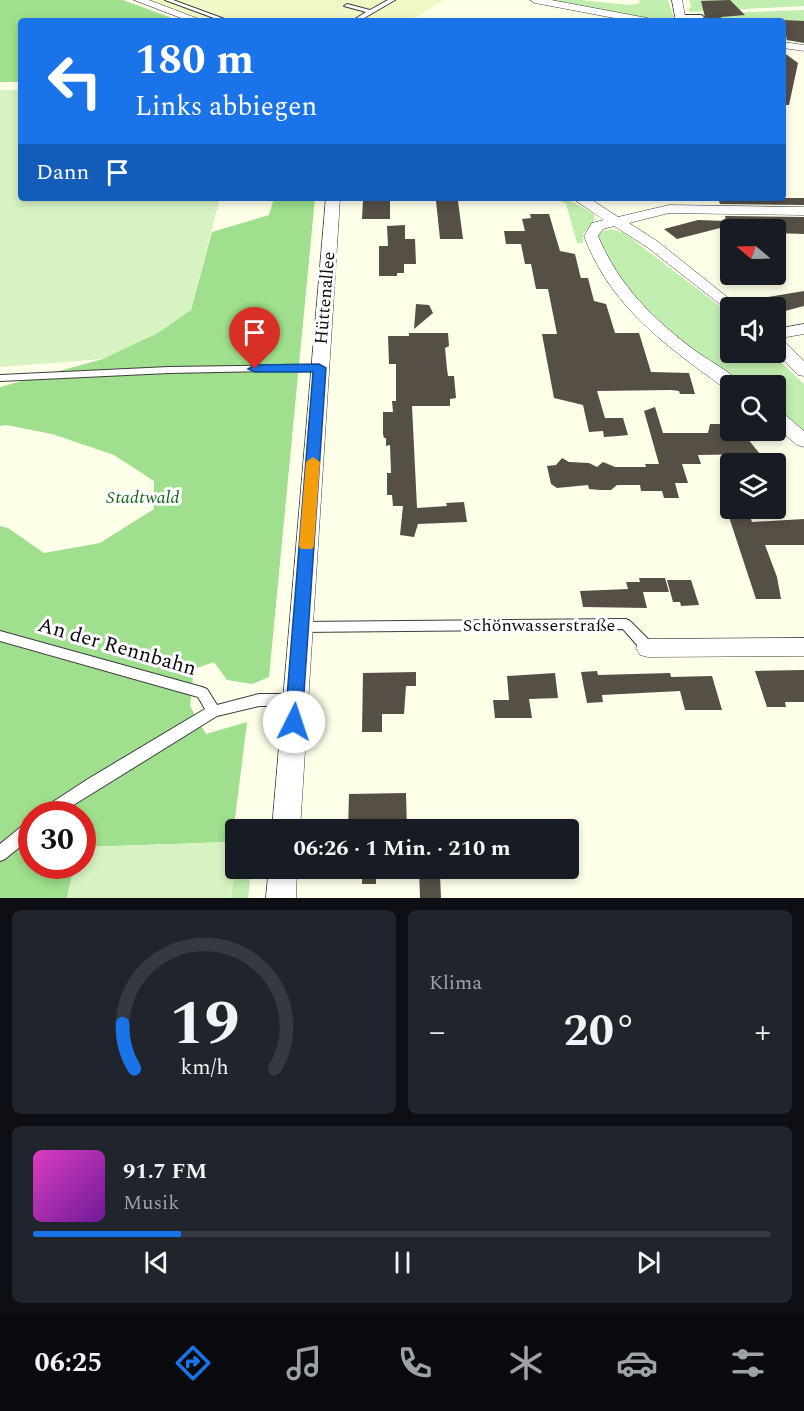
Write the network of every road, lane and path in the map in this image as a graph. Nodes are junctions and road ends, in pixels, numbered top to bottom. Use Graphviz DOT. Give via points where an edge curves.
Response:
graph roads {
  1 [pos="139,0"];
  2 [pos="168,0"];
  3 [pos="392,0"];
  4 [pos="535,0"];
  5 [pos="677,0"];
  6 [pos="347,6"];
  7 [pos="371,12"];
  8 [pos="701,16"];
  9 [pos="190,18"];
  10 [pos="219,18"];
  11 [pos="360,18"];
  12 [pos="631,18"];
  13 [pos="681,18"];
  14 [pos="786,45"];
  15 [pos="804,48"];
  16 [pos="333,201"];
  17 [pos="584,201"];
  18 [pos="804,211"];
  19 [pos="617,221"];
  20 [pos="720,298"];
  21 [pos="804,329"];
  22 [pos="786,332"];
  23 [pos="786,352"];
  24 [pos="319,368"];
  25 [pos="804,371"];
  26 [pos="720,376"];
  27 [pos="0,378"];
  28 [pos="786,426"];
  29 [pos="804,441"];
  30 [pos="301,627"];
  31 [pos="0,636"];
  32 [pos="804,647"];
  33 [pos="648,648"];
  34 [pos="295,700"];
  35 [pos="214,711"];
  36 [pos="67,801"];
  37 [pos="287,819"];
  38 [pos="18,839"];
  39 [pos="0,854"];
  40 [pos="282,879"];
  41 [pos="281,898"];
  1 -- 9 [label="street"];
  2 -- 10 [label="lane"];
  3 -- 7 [label="lane"];
  4 -- 12 [label="street"];
  5 -- 13 [label="street"];
  6 -- 7 [label="lane"];
  7 -- 11 [label="lane"];
  8 -- 13 [label="lane"];
  14 -- 15 [label="street"];
  16 -- 24 [label="street, Hüttenallee"];
  17 -- 19 [label="street"];
  18 -- 19 [label="street" via="669,209"];
  19 -- 20 [label="street"];
  19 -- 26 [label="street" via="597,226 591,236 609,272 629,300 661,331"];
  21 -- 22 [label="street"];
  23 -- 25 [label="street"];
  24 -- 27 [label="lane"];
  24 -- 30 [label="street, Hüttenallee"];
  28 -- 29 [label="street"];
  30 -- 33 [label="lane, Schönwasserstraße" via="626,624"];
  30 -- 34 [label="street, Hüttenallee"];
  31 -- 35 [label="lane, An der Rennbahn" via="202,693"];
  32 -- 33 [label="street, Schönwasserstraße"];
  34 -- 35 [label="lane" via="259,700"];
  34 -- 37 [label="street, Hüttenallee"];
  35 -- 36 [label="lane"];
  38 -- 39 [label="lane"];
  40 -- 41 [label="street"];
}
